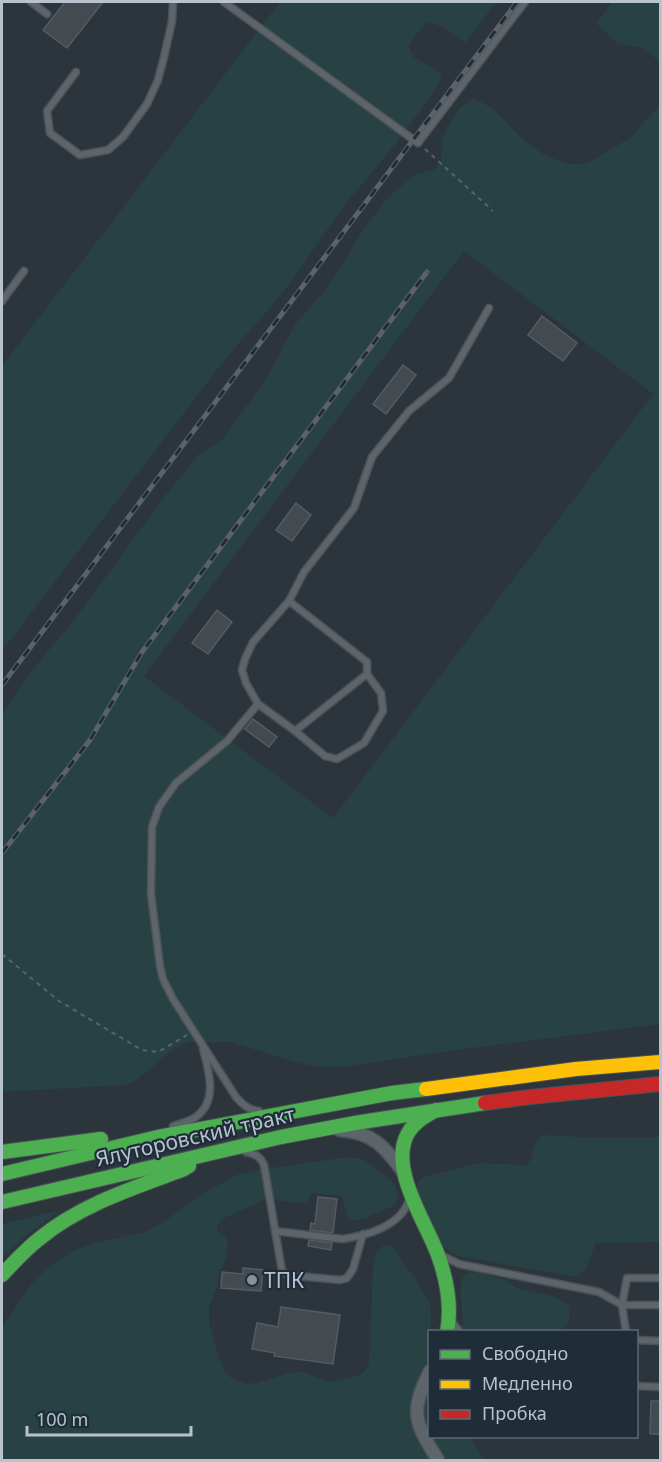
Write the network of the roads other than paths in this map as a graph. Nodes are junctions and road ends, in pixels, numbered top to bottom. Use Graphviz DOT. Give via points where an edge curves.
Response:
graph roads {
  1 [pos="31,2"];
  2 [pos="173,2"];
  3 [pos="224,2"];
  4 [pos="525,2"];
  5 [pos="47,14"];
  6 [pos="76,72"];
  7 [pos="24,271"];
  8 [pos="2,301"];
  9 [pos="489,309"];
  10 [pos="289,601"];
  11 [pos="366,674"];
  12 [pos="258,704"];
  13 [pos="295,731"];
  14 [pos="202,1042"];
  15 [pos="659,1062"];
  16 [pos="659,1084"];
  17 [pos="393,1093"];
  18 [pos="437,1110"];
  19 [pos="216,1126"];
  20 [pos="320,1129"];
  21 [pos="154,1132"];
  22 [pos="223,1150"];
  23 [pos="2,1152"];
  24 [pos="90,1152"];
  25 [pos="404,1173"];
  26 [pos="2,1174"];
  27 [pos="410,1193"];
  28 [pos="2,1202"];
  29 [pos="275,1231"];
  30 [pos="363,1234"];
  31 [pos="438,1254"];
  32 [pos="2,1275"];
  33 [pos="660,1278"];
  34 [pos="622,1305"];
  35 [pos="660,1305"];
  36 [pos="449,1325"];
  37 [pos="626,1330"];
  38 [pos="638,1340"];
  39 [pos="660,1341"];
  40 [pos="428,1374"];
  41 [pos="638,1386"];
  42 [pos="660,1387"];
  43 [pos="438,1461"];
  1 -- 5 [label="lane"];
  2 -- 6 [label="lane" via="158,80 147,104 123,137 108,150 80,155 50,133 47,111"];
  3 -- 4 [label="lane" via="418,143"];
  7 -- 8 [label="lane"];
  9 -- 10 [label="lane" via="449,378 409,411 372,457 354,508 303,572"];
  10 -- 11 [label="lane" via="367,662"];
  10 -- 12 [label="lane" via="254,642 245,659 242,670"];
  11 -- 13 [label="lane"];
  11 -- 13 [label="lane" via="381,693 383,711 364,743 337,759 325,756"];
  12 -- 13 [label="lane"];
  12 -- 14 [label="lane" via="227,741 176,783 159,807 152,827 151,894 160,966 167,988"];
  14 -- 17 [label="lane" via="236,1097 250,1110"];
  14 -- 21 [label="lane" via="210,1076 208,1101 195,1118"];
  15 -- 17 [label="main road, Ялуторовский тракт"];
  16 -- 18 [label="main road, Ялуторовский тракт"];
  17 -- 19 [label="main road, Ялуторовский тракт"];
  18 -- 20 [label="main road, Ялуторовский тракт"];
  18 -- 25 [label="main road" via="419,1121 405,1138"];
  19 -- 21 [label="main road"];
  19 -- 24 [label="main road, Ялуторовский тракт"];
  20 -- 22 [label="main road, Ялуторовский тракт"];
  20 -- 25 [label="street" via="359,1132 369,1137 391,1155"];
  21 -- 23 [label="main road"];
  21 -- 24 [label="main road"];
  22 -- 28 [label="main road, Ялуторовский тракт"];
  22 -- 29 [label="lane" via="260,1157"];
  22 -- 32 [label="main road" via="122,1192 65,1221 26,1248"];
  24 -- 26 [label="main road, Ялуторовский тракт"];
  25 -- 27 [label="main road"];
  27 -- 30 [label="lane" via="405,1211 395,1220"];
  27 -- 31 [label="main road"];
  29 -- 30 [label="lane" via="342,1239"];
  29 -- 30 [label="lane" via="282,1271 288,1275 340,1280 353,1269"];
  31 -- 34 [label="lane" via="459,1263 598,1292"];
  31 -- 36 [label="main road" via="447,1290"];
  33 -- 34 [label="lane" via="627,1278"];
  34 -- 35 [label="lane"];
  34 -- 37 [label="lane"];
  38 -- 39 [label="lane"];
  40 -- 43 [label="street" via="416,1414"];
  41 -- 42 [label="lane"];
}
